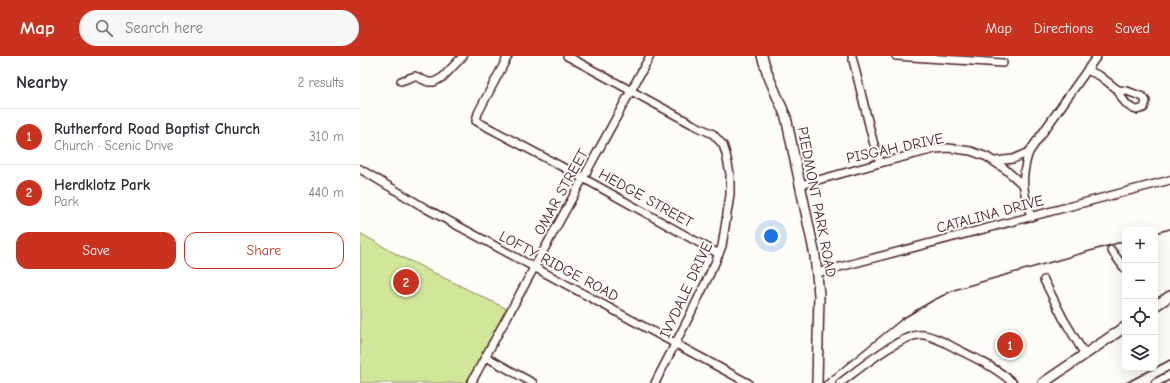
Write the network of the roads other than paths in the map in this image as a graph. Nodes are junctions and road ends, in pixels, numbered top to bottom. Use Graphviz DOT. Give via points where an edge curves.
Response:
graph roads {
  1 [pos="463,56"];
  2 [pos="508,56"];
  3 [pos="568,56"];
  4 [pos="650,56"];
  5 [pos="762,56"];
  6 [pos="852,56"];
  7 [pos="896,56"];
  8 [pos="1097,56"];
  9 [pos="1003,63"];
  10 [pos="1087,70"];
  11 [pos="401,81"];
  12 [pos="1118,90"];
  13 [pos="631,91"];
  14 [pos="1029,152"];
  15 [pos="995,161"];
  16 [pos="880,163"];
  17 [pos="360,169"];
  18 [pos="583,178"];
  19 [pos="1170,180"];
  20 [pos="800,185"];
  21 [pos="1022,185"];
  22 [pos="1031,217"];
  23 [pos="1111,250"];
  24 [pos="719,254"];
  25 [pos="1122,265"];
  26 [pos="534,267"];
  27 [pos="817,273"];
  28 [pos="1044,280"];
  29 [pos="1170,296"];
  30 [pos="1158,304"];
  31 [pos="1122,329"];
  32 [pos="675,344"];
  33 [pos="1085,355"];
  34 [pos="486,357"];
  35 [pos="1170,375"];
  36 [pos="471,383"];
  37 [pos="533,383"];
  38 [pos="654,383"];
  39 [pos="748,383"];
  40 [pos="816,383"];
  41 [pos="840,383"];
  42 [pos="1013,383"];
  43 [pos="1043,383"];
  44 [pos="1155,383"];
  1 -- 11 [label="street" via="443,77 434,82 415,76"];
  2 -- 18 [label="street, HEDGE STREET" via="476,121"];
  3 -- 13 [label="street, IVYDALE DRIVE"];
  4 -- 13 [label="street, OMAR STREET"];
  5 -- 20 [label="street, PIEDMONT PARK ROAD" via="786,117"];
  6 -- 16 [label="street"];
  7 -- 9 [label="street"];
  8 -- 10 [label="street"];
  10 -- 12 [label="street" via="1100,76"];
  10 -- 14 [label="street"];
  13 -- 18 [label="street, OMAR STREET"];
  13 -- 24 [label="street, IVYDALE DRIVE" via="713,134 723,145 729,164 730,180 727,219"];
  14 -- 15 [label="street, PISGAH DRIVE" via="1013,159"];
  14 -- 21 [label="street"];
  15 -- 16 [label="street, PISGAH DRIVE" via="971,152 948,148"];
  15 -- 21 [label="street, PISGAH DRIVE"];
  16 -- 20 [label="street, PISGAH DRIVE"];
  17 -- 26 [label="street, LOFTY RIDGE ROAD" via="425,208"];
  18 -- 24 [label="street, HEDGE STREET"];
  18 -- 26 [label="street, OMAR STREET"];
  19 -- 22 [label="street, CATALINA DRIVE"];
  20 -- 27 [label="street, PIEDMONT PARK ROAD"];
  21 -- 22 [label="street"];
  22 -- 27 [label="street, CATALINA DRIVE"];
  23 -- 25 [label="street"];
  24 -- 32 [label="street, IVYDALE DRIVE"];
  26 -- 32 [label="street, LOFTY RIDGE ROAD"];
  26 -- 34 [label="street, OMAR STREET"];
  27 -- 40 [label="street, PIEDMONT PARK ROAD" via="819,295"];
  28 -- 33 [label="street"];
  29 -- 30 [label="street"];
  31 -- 33 [label="street"];
  32 -- 38 [label="street, IVYDALE DRIVE"];
  32 -- 39 [label="street, LOFTY RIDGE ROAD"];
  33 -- 43 [label="street"];
  34 -- 36 [label="street, OMAR STREET"];
  34 -- 37 [label="street"];
  35 -- 44 [label="street"];
  41 -- 42 [label="street" via="898,342 920,335 931,336 974,357"];
}
